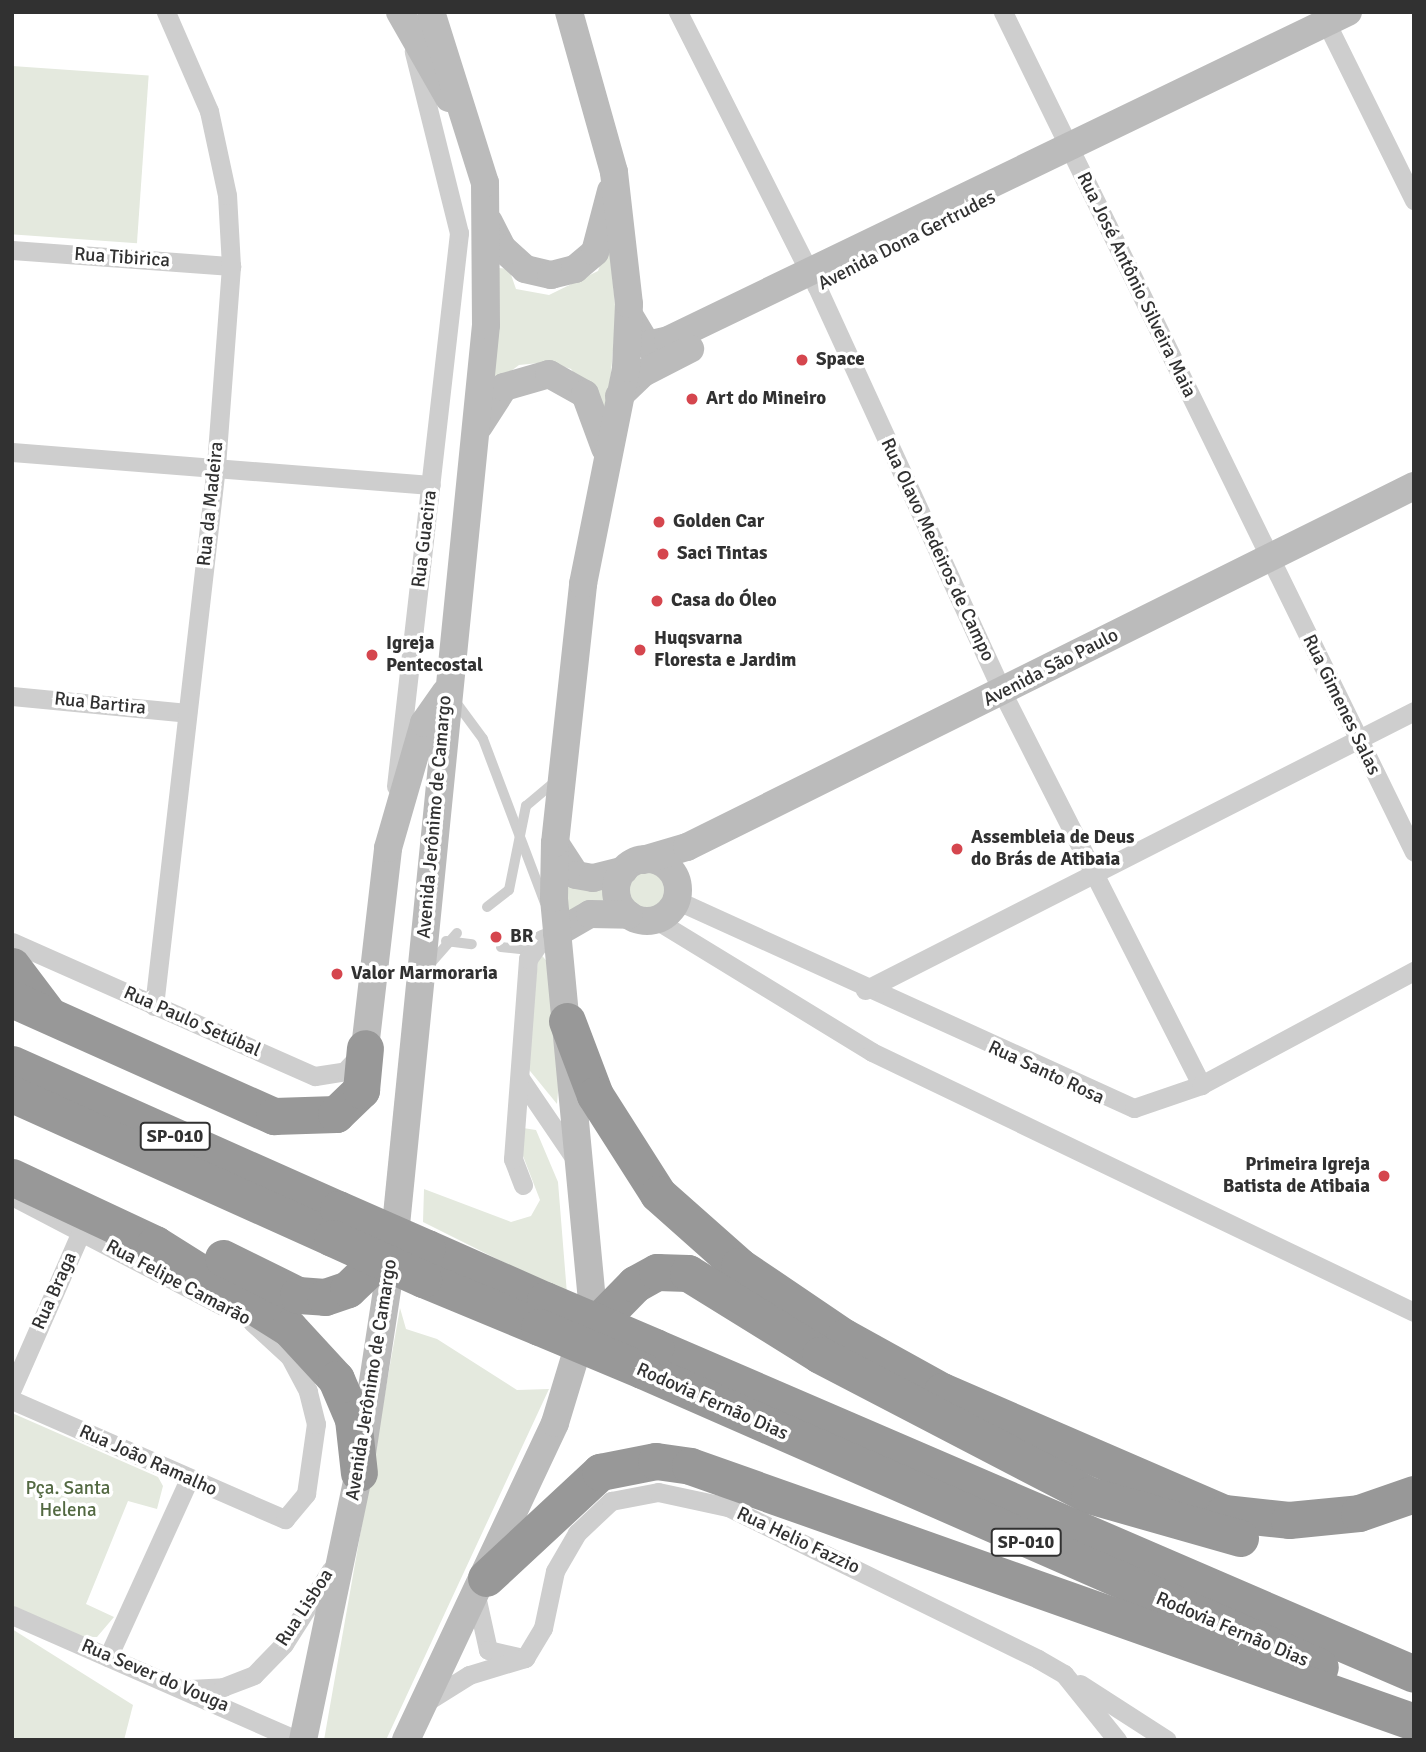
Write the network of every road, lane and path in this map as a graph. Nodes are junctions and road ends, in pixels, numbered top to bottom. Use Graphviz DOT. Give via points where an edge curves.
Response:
graph roads {
  1 [pos="166,12"];
  2 [pos="432,12"];
  3 [pos="569,12"];
  4 [pos="678,12"];
  5 [pos="1003,12"];
  6 [pos="1332,16"];
  7 [pos="405,23"];
  8 [pos="474,140"];
  9 [pos="1069,151"];
  10 [pos="614,172"];
  11 [pos="1414,200"];
  12 [pos="488,220"];
  13 [pos="12,250"];
  14 [pos="231,266"];
  15 [pos="812,279"];
  16 [pos="629,314"];
  17 [pos="670,349"];
  18 [pos="619,396"];
  19 [pos="475,433"];
  20 [pos="605,450"];
  21 [pos="12,452"];
  22 [pos="216,466"];
  23 [pos="431,485"];
  24 [pos="1414,486"];
  25 [pos="1270,558"];
  26 [pos="446,691"];
  27 [pos="1002,692"];
  28 [pos="12,695"];
  29 [pos="1414,711"];
  30 [pos="187,713"];
  31 [pos="1357,741"];
  32 [pos="560,778"];
  33 [pos="555,843"];
  34 [pos="522,845"];
  35 [pos="687,847"];
  36 [pos="388,848"];
  37 [pos="1414,852"];
  38 [pos="634,865"];
  39 [pos="1093,874"];
  40 [pos="676,890"];
  41 [pos="487,906"];
  42 [pos="629,915"];
  43 [pos="656,920"];
  44 [pos="457,933"];
  45 [pos="557,933"];
  46 [pos="436,939"];
  47 [pos="12,942"];
  48 [pos="472,944"];
  49 [pos="501,947"];
  50 [pos="532,950"];
  51 [pos="12,966"];
  52 [pos="1414,971"];
  53 [pos="865,990"];
  54 [pos="12,999"];
  55 [pos="154,1006"];
  56 [pos="48,1015"];
  57 [pos="567,1021"];
  58 [pos="365,1048"];
  59 [pos="12,1064"];
  60 [pos="520,1078"];
  61 [pos="1201,1085"];
  62 [pos="12,1094"];
  63 [pos="12,1156"];
  64 [pos="581,1172"];
  65 [pos="12,1177"];
  66 [pos="523,1185"];
  67 [pos="12,1196"];
  68 [pos="335,1223"];
  69 [pos="81,1232"];
  70 [pos="415,1257"];
  71 [pos="1414,1312"];
  72 [pos="587,1333"];
  73 [pos="648,1359"];
  74 [pos="12,1388"];
  75 [pos="12,1399"];
  76 [pos="359,1473"];
  77 [pos="189,1479"];
  78 [pos="1414,1494"];
  79 [pos="1032,1513"];
  80 [pos="1414,1517"];
  81 [pos="285,1519"];
  82 [pos="344,1544"];
  83 [pos="481,1589"];
  84 [pos="12,1615"];
  85 [pos="1414,1648"];
  86 [pos="108,1657"];
  87 [pos="525,1658"];
  88 [pos="1064,1674"];
  89 [pos="1414,1674"];
  90 [pos="182,1689"];
  91 [pos="424,1704"];
  92 [pos="1414,1707"];
  93 [pos="1414,1722"];
  94 [pos="297,1740"];
  95 [pos="303,1740"];
  96 [pos="406,1740"];
  97 [pos="1116,1740"];
  98 [pos="1167,1740"];
  1 -- 14 [label="street, Rua da Madeira" via="209,111 227,195"];
  2 -- 8 [label="main road, Avenida Jerônimo de Camargo"];
  3 -- 10 [label="main road"];
  4 -- 15 [label="street, Rua Olavo Medeiros de Campo"];
  5 -- 9 [label="street, Rua José Antônio Silveira Maia"];
  6 -- 9 [label="main road, Avenida Dona Gertrudes"];
  6 -- 11 [label="street"];
  7 -- 8 [label="main road, Avenida Jerônimo de Camargo"];
  7 -- 23 [label="street, Rua Guacira" via="459,233"];
  8 -- 12 [label="main road, Avenida Jerônimo de Camargo"];
  9 -- 15 [label="main road, Avenida Dona Gertrudes"];
  9 -- 25 [label="street, Rua José Antônio Silveira Maia"];
  10 -- 12 [label="main road" via="595,252 575,269 551,275 525,269 502,248"];
  10 -- 16 [label="main road"];
  12 -- 19 [label="main road, Avenida Jerônimo de Camargo"];
  13 -- 14 [label="street, Rua Tibirica"];
  14 -- 22 [label="street, Rua da Madeira"];
  15 -- 17 [label="main road, Avenida Dona Gertrudes"];
  15 -- 27 [label="street, Rua Olavo Medeiros de Campo"];
  16 -- 17 [label="main road" via="647,345"];
  16 -- 18 [label="main road"];
  17 -- 18 [label="main road, Avenida Dona Gertrudes"];
  18 -- 20 [label="main road"];
  19 -- 20 [label="main road" via="504,387 549,374 585,394"];
  19 -- 26 [label="main road, Avenida Jerônimo de Camargo"];
  20 -- 32 [label="main road"];
  21 -- 22 [label="street"];
  22 -- 23 [label="street"];
  22 -- 30 [label="street, Rua da Madeira"];
  23 -- 36 [label="street, Rua Guacira"];
  24 -- 25 [label="main road, Avenida São Paulo"];
  25 -- 27 [label="main road, Avenida São Paulo"];
  25 -- 31 [label="street, Rua Gimenes Salas"];
  26 -- 34 [label="lane" via="483,739"];
  26 -- 36 [label="main road" via="424,723"];
  26 -- 46 [label="main road, Avenida Jerônimo de Camargo"];
  27 -- 35 [label="main road, Avenida São Paulo"];
  27 -- 39 [label="street, Rua Olavo Medeiros de Campo"];
  28 -- 30 [label="street, Rua Bartira"];
  29 -- 31 [label="street"];
  30 -- 55 [label="street, Rua da Madeira"];
  31 -- 37 [label="street, Rua Gimenes Salas"];
  31 -- 39 [label="street"];
  32 -- 33 [label="main road"];
  32 -- 34 [label="lane" via="538,790 526,806"];
  33 -- 38 [label="main road, Avenida São Paulo" via="576,875 593,878"];
  33 -- 45 [label="main road"];
  34 -- 41 [label="lane" via="509,890"];
  34 -- 45 [label="lane"];
  35 -- 38 [label="main road, Avenida São Paulo"];
  35 -- 40 [label="main road"];
  36 -- 58 [label="main road, Rua Guacira"];
  38 -- 40 [label="main road" via="663,864"];
  38 -- 42 [label="main road" via="616,890"];
  39 -- 53 [label="street"];
  39 -- 61 [label="street, Rua Olavo Medeiros de Campo"];
  40 -- 43 [label="main road"];
  40 -- 53 [label="street, Rua Santo Rosa"];
  42 -- 43 [label="main road"];
  42 -- 45 [label="main road" via="590,914"];
  43 -- 71 [label="street" via="872,1052"];
  44 -- 46 [label="lane"];
  45 -- 50 [label="street"];
  45 -- 57 [label="main road"];
  46 -- 48 [label="lane"];
  46 -- 70 [label="main road, Avenida Jerônimo de Camargo" via="421,975"];
  47 -- 55 [label="street, Rua Paulo Setúbal"];
  49 -- 50 [label="lane"];
  50 -- 60 [label="street"];
  51 -- 56 [label="highway"];
  52 -- 61 [label="street, Rua Santo Rosa"];
  53 -- 61 [label="street, Rua Santo Rosa" via="1110,1103 1157,1105"];
  54 -- 56 [label="highway"];
  55 -- 58 [label="street, Rua Paulo Setúbal" via="314,1076 345,1071"];
  56 -- 58 [label="highway" via="274,1116 336,1114 361,1090"];
  57 -- 64 [label="main road"];
  57 -- 78 [label="highway" via="594,1095 658,1194 738,1266 855,1343 942,1391 1224,1513 1289,1520 1336,1516"];
  59 -- 68 [label="highway, Rodovia Fernão Dias / SP-010"];
  60 -- 64 [label="street" via="561,1131"];
  60 -- 66 [label="street" via="513,1159"];
  62 -- 68 [label="highway, Rodovia Fernão Dias / SP-010"];
  63 -- 70 [label="highway" via="298,1294 325,1297"];
  64 -- 72 [label="main road" via="593,1272"];
  65 -- 76 [label="highway" via="155,1244 289,1328 336,1379 353,1419"];
  67 -- 69 [label="street, Rua Felipe Camarão"];
  68 -- 70 [label="highway, Rodovia Fernão Dias / SP-010, bridge"];
  69 -- 74 [label="street, Rua Braga"];
  69 -- 81 [label="street, Rua Felipe Camarão" via="257,1324 289,1356 308,1391 316,1456 306,1494"];
  70 -- 73 [label="highway, Rodovia Fernão Dias / SP-010, bridge"];
  70 -- 76 [label="main road, Avenida Jerônimo de Camargo"];
  72 -- 80 [label="highway" via="635,1284 657,1272 688,1273 820,1356 1089,1495 1184,1527 1254,1541 1332,1539"];
  72 -- 83 [label="main road"];
  73 -- 79 [label="highway, Rodovia Fernão Dias / SP-010"];
  73 -- 92 [label="highway, Rodovia Fernão Dias / SP-010"];
  75 -- 77 [label="street, Rua João Ramalho"];
  76 -- 82 [label="main road, Avenida Jerônimo de Camargo"];
  77 -- 81 [label="street, Rua João Ramalho"];
  77 -- 86 [label="street"];
  79 -- 85 [label="highway"];
  79 -- 89 [label="highway, Rodovia Fernão Dias / SP-010"];
  82 -- 90 [label="street, Rua Lisboa" via="317,1598 254,1675 223,1687"];
  82 -- 95 [label="main road, Avenida Jerônimo de Camargo"];
  83 -- 87 [label="street" via="488,1650"];
  83 -- 91 [label="main road"];
  83 -- 93 [label="highway" via="600,1472 656,1461 690,1466"];
  84 -- 86 [label="street, Rua Sever do Vouga"];
  86 -- 90 [label="street, Rua Sever do Vouga"];
  87 -- 88 [label="street, Rua Helio Fazzio" via="543,1628 555,1571 577,1533 611,1501 659,1492 728,1507"];
  87 -- 91 [label="street" via="469,1675"];
  88 -- 97 [label="street, Rua Helio Fazzio"];
  88 -- 98 [label="street"];
  90 -- 94 [label="street, Rua Sever do Vouga"];
  91 -- 96 [label="main road"];
}
